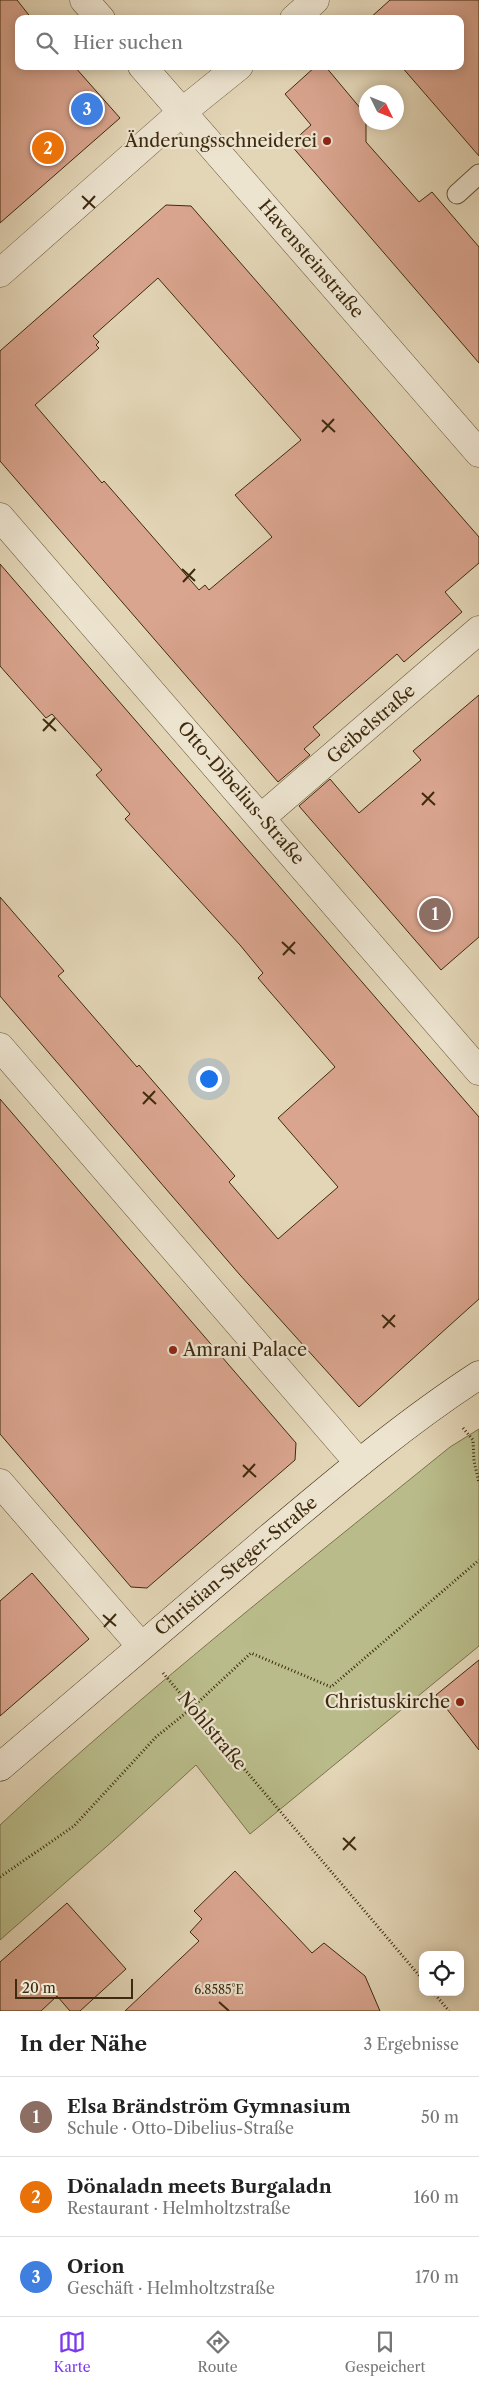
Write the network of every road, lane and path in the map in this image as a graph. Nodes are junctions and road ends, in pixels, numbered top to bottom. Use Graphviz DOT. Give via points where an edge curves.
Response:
graph roads {
  1 [pos="84,0"];
  2 [pos="315,0"];
  3 [pos="97,15"];
  4 [pos="298,15"];
  5 [pos="145,70"];
  6 [pos="234,70"];
  7 [pos="182,112"];
  8 [pos="479,174"];
  9 [pos="457,194"];
  10 [pos="0,273"];
  11 [pos="479,453"];
  12 [pos="0,517"];
  13 [pos="479,630"];
  14 [pos="262,818"];
  15 [pos="0,1047"];
  16 [pos="479,1071"];
  17 [pos="479,1375"];
  18 [pos="441,1400"];
  19 [pos="359,1462"];
  20 [pos="0,1483"];
  21 [pos="479,1483"];
  22 [pos="479,1560"];
  23 [pos="141,1646"];
  24 [pos="192,1708"];
  25 [pos="0,1767"];
  26 [pos="0,1877"];
  27 [pos="419,1975"];
  28 [pos="436,1996"];
  29 [pos="449,2011"];
  1 -- 3 [label="street"];
  2 -- 4 [label="street"];
  5 -- 7 [label="street, Havensteinstraße"];
  6 -- 7 [label="street"];
  7 -- 10 [label="street"];
  7 -- 11 [label="street, Havensteinstraße"];
  8 -- 9 [label="lane"];
  12 -- 14 [label="street, Otto-Dibelius-Straße"];
  13 -- 14 [label="street, Geibelstraße"];
  14 -- 16 [label="street, Otto-Dibelius-Straße"];
  15 -- 19 [label="street"];
  17 -- 18 [label="street, Christian-Steger-Straße"];
  18 -- 19 [label="street, Christian-Steger-Straße"];
  18 -- 21 [label="path" via="473,1440"];
  19 -- 23 [label="street, Christian-Steger-Straße"];
  20 -- 23 [label="street"];
  22 -- 24 [label="path" via="331,1687 251,1653"];
  23 -- 24 [label="path, Nohlstraße"];
  23 -- 25 [label="street, Christian-Steger-Straße"];
  24 -- 26 [label="path" via="156,1737 74,1826"];
  24 -- 27 [label="path, Nohlstraße"];
  28 -- 29 [label="path"];
}
